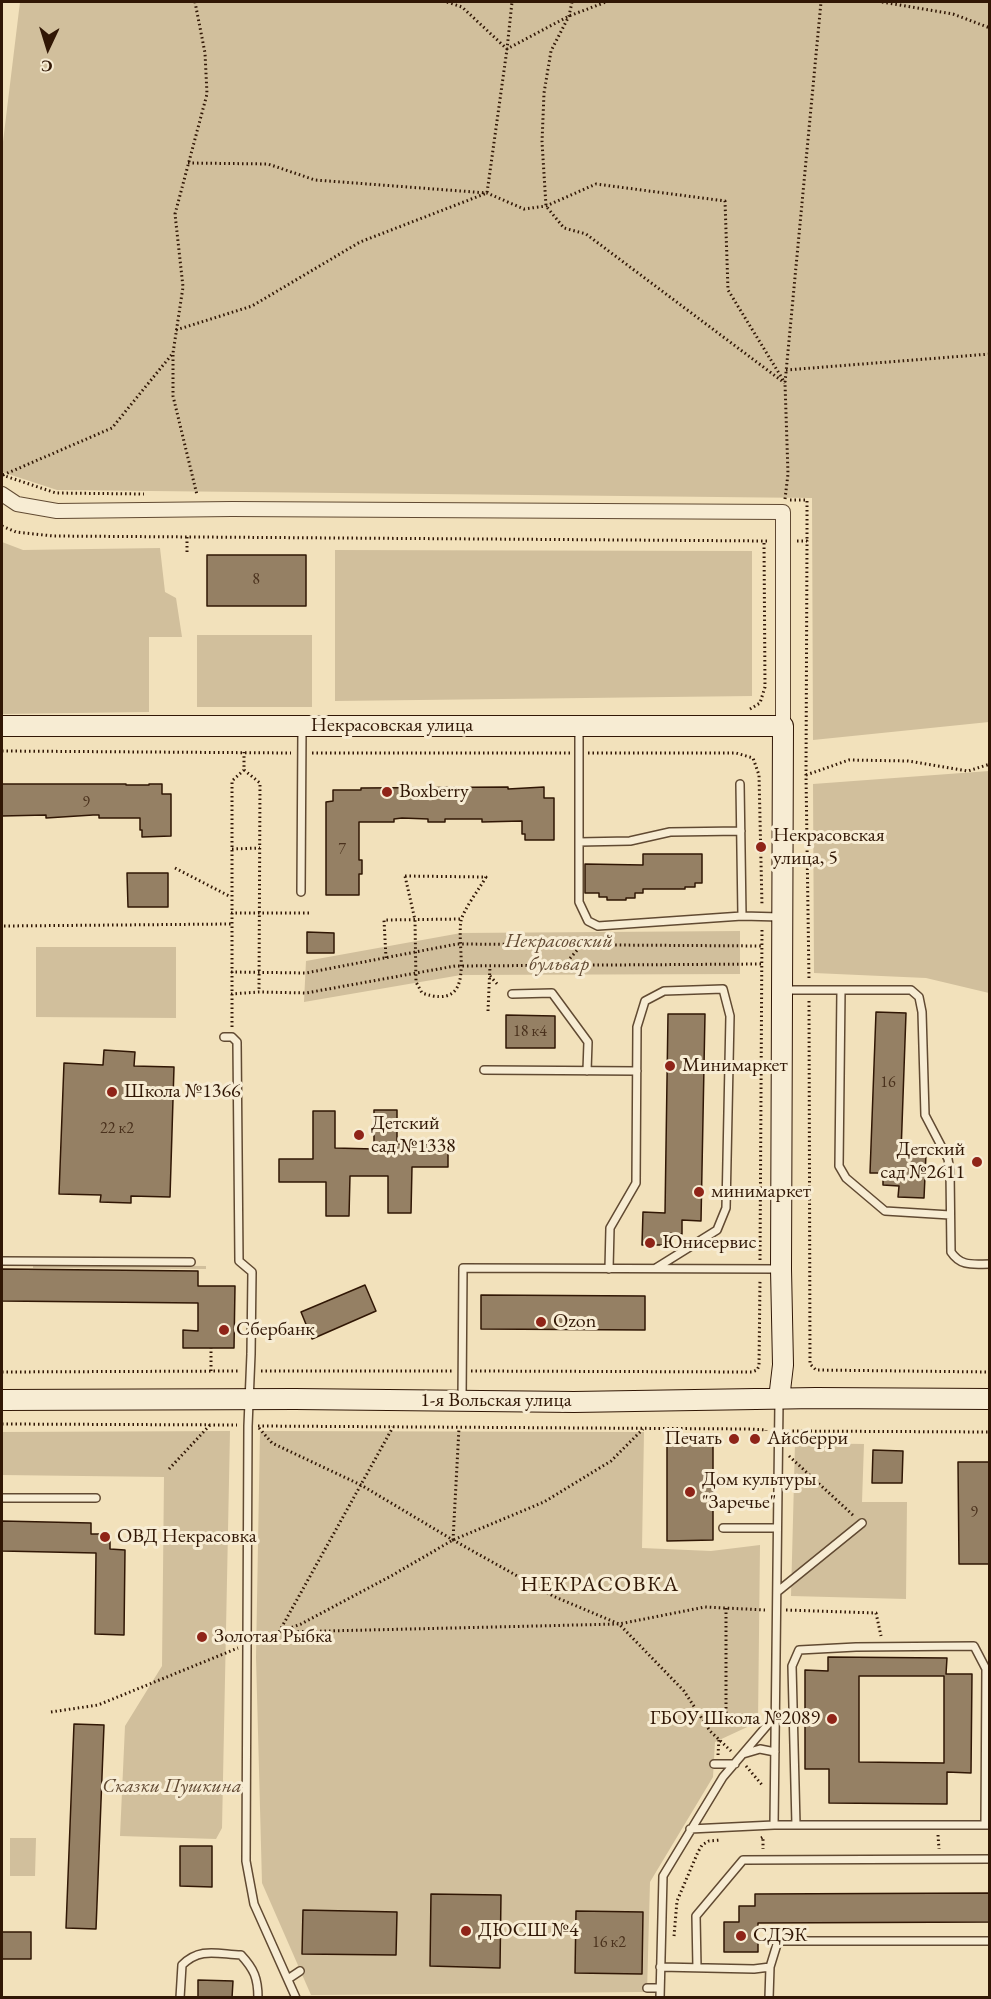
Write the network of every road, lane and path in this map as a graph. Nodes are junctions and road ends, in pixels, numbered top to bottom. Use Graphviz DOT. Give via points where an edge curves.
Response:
graph roads {
  1 [pos="195,2"];
  2 [pos="447,2"];
  3 [pos="512,2"];
  4 [pos="572,2"];
  5 [pos="606,2"];
  6 [pos="821,2"];
  7 [pos="882,2"];
  8 [pos="569,16"];
  9 [pos="990,28"];
  10 [pos="507,50"];
  11 [pos="188,163"];
  12 [pos="487,193"];
  13 [pos="546,206"];
  14 [pos="176,330"];
  15 [pos="173,353"];
  16 [pos="990,354"];
  17 [pos="786,370"];
  18 [pos="785,383"];
  19 [pos="2,475"];
  20 [pos="2,494"];
  21 [pos="200,510"];
  22 [pos="783,512"];
  23 [pos="2,526"];
  24 [pos="187,537"];
  25 [pos="764,541"];
  26 [pos="783,541"];
  27 [pos="187,554"];
  28 [pos="744,710"];
  29 [pos="2,726"];
  30 [pos="302,726"];
  31 [pos="579,726"];
  32 [pos="783,726"];
  33 [pos="2,751"];
  34 [pos="244,752"];
  35 [pos="302,753"];
  36 [pos="579,753"];
  37 [pos="990,764"];
  38 [pos="244,770"];
  39 [pos="806,775"];
  40 [pos="740,784"];
  41 [pos="741,831"];
  42 [pos="579,842"];
  43 [pos="260,848"];
  44 [pos="231,849"];
  45 [pos="175,868"];
  46 [pos="301,892"];
  47 [pos="231,897"];
  48 [pos="231,913"];
  49 [pos="309,913"];
  50 [pos="260,914"];
  51 [pos="742,916"];
  52 [pos="772,916"];
  53 [pos="415,920"];
  54 [pos="461,920"];
  55 [pos="231,924"];
  56 [pos="4,926"];
  57 [pos="461,944"];
  58 [pos="581,946"];
  59 [pos="763,946"];
  60 [pos="417,952"];
  61 [pos="386,958"];
  62 [pos="763,964"];
  63 [pos="564,965"];
  64 [pos="462,966"];
  65 [pos="490,966"];
  66 [pos="231,972"];
  67 [pos="259,972"];
  68 [pos="417,973"];
  69 [pos="489,975"];
  70 [pos="499,986"];
  71 [pos="782,990"];
  72 [pos="809,990"];
  73 [pos="841,990"];
  74 [pos="259,992"];
  75 [pos="231,994"];
  76 [pos="512,994"];
  77 [pos="488,1011"];
  78 [pos="228,1037"];
  79 [pos="484,1070"];
  80 [pos="587,1071"];
  81 [pos="637,1071"];
  82 [pos="950,1215"];
  83 [pos="2,1261"];
  84 [pos="191,1262"];
  85 [pos="990,1264"];
  86 [pos="656,1268"];
  87 [pos="609,1269"];
  88 [pos="760,1269"];
  89 [pos="781,1269"];
  90 [pos="211,1348"];
  91 [pos="211,1371"];
  92 [pos="250,1371"];
  93 [pos="462,1371"];
  94 [pos="2,1372"];
  95 [pos="990,1372"];
  96 [pos="249,1399"];
  97 [pos="779,1399"];
  98 [pos="990,1399"];
  99 [pos="2,1400"];
  100 [pos="462,1401"];
  101 [pos="2,1424"];
  102 [pos="210,1425"];
  103 [pos="248,1426"];
  104 [pos="258,1426"];
  105 [pos="393,1427"];
  106 [pos="459,1428"];
  107 [pos="643,1429"];
  108 [pos="766,1430"];
  109 [pos="778,1430"];
  110 [pos="788,1430"];
  111 [pos="990,1432"];
  112 [pos="258,1438"];
  113 [pos="169,1469"];
  114 [pos="362,1485"];
  115 [pos="2,1498"];
  116 [pos="96,1498"];
  117 [pos="862,1523"];
  118 [pos="723,1528"];
  119 [pos="777,1528"];
  120 [pos="453,1540"];
  121 [pos="777,1592"];
  122 [pos="726,1608"];
  123 [pos="765,1610"];
  124 [pos="782,1610"];
  125 [pos="619,1624"];
  126 [pos="279,1632"];
  127 [pos="246,1645"];
  128 [pos="883,1647"];
  129 [pos="51,1712"];
  130 [pos="776,1715"];
  131 [pos="764,1723"];
  132 [pos="726,1724"];
  133 [pos="706,1725"];
  134 [pos="775,1752"];
  135 [pos="739,1759"];
  136 [pos="714,1764"];
  137 [pos="763,1786"];
  138 [pos="774,1825"];
  139 [pos="796,1825"];
  140 [pos="938,1825"];
  141 [pos="987,1825"];
  142 [pos="690,1829"];
  143 [pos="752,1838"];
  144 [pos="763,1838"];
  145 [pos="731,1840"];
  146 [pos="990,1859"];
  147 [pos="939,1860"];
  148 [pos="990,1941"];
  149 [pos="660,1967"];
  150 [pos="770,1967"];
  151 [pos="671,1968"];
  152 [pos="697,1968"];
  153 [pos="300,1971"];
  154 [pos="288,1979"];
  155 [pos="647,1988"];
  156 [pos="660,1988"];
  157 [pos="180,1998"];
  158 [pos="258,1998"];
  159 [pos="296,1998"];
  160 [pos="660,1998"];
  161 [pos="769,1998"];
  1 -- 11 [label="path" via="205,53 207,94"];
  2 -- 10 [label="path" via="462,7"];
  3 -- 10 [label="path"];
  4 -- 8 [label="path"];
  5 -- 8 [label="path"];
  6 -- 17 [label="path"];
  7 -- 9 [label="path" via="953,14"];
  8 -- 10 [label="path"];
  8 -- 13 [label="path" via="551,51 544,93"];
  10 -- 12 [label="path"];
  11 -- 12 [label="path" via="268,164 315,180"];
  11 -- 14 [label="path" via="175,214 183,288"];
  12 -- 13 [label="path" via="525,209"];
  12 -- 14 [label="path" via="360,242 252,306"];
  13 -- 18 [label="path" via="564,228 586,234"];
  13 -- 18 [label="path" via="596,184 725,201 728,290"];
  14 -- 15 [label="path"];
  15 -- 19 [label="path" via="112,428"];
  15 -- 21 [label="path" via="173,396"];
  16 -- 17 [label="path"];
  17 -- 18 [label="path"];
  18 -- 22 [label="path" via="788,474"];
  20 -- 21 [label="street" via="16,504 57,511"];
  21 -- 22 [label="street"];
  22 -- 26 [label="street"];
  23 -- 24 [label="path" via="16,532 53,536"];
  24 -- 25 [label="path"];
  24 -- 27 [label="path"];
  25 -- 26 [label="path"];
  25 -- 28 [label="path" via="765,687 760,703"];
  26 -- 32 [label="street"];
  26 -- 39 [label="path" via="807,541"];
  29 -- 30 [label="street, Некрасовская улица"];
  30 -- 31 [label="street, Некрасовская улица"];
  30 -- 35 [label="lane"];
  31 -- 32 [label="street, Некрасовская улица"];
  31 -- 36 [label="lane"];
  32 -- 52 [label="street"];
  33 -- 34 [label="path"];
  34 -- 35 [label="path"];
  34 -- 38 [label="path"];
  35 -- 36 [label="path"];
  35 -- 46 [label="lane"];
  36 -- 42 [label="lane"];
  36 -- 52 [label="path" via="736,753 753,758 759,775"];
  37 -- 39 [label="path" via="968,771 908,761 849,760"];
  38 -- 43 [label="path" via="260,783"];
  38 -- 44 [label="path" via="232,781"];
  39 -- 72 [label="path"];
  40 -- 41 [label="lane"];
  41 -- 42 [label="lane" via="670,832 630,841"];
  41 -- 51 [label="lane"];
  42 -- 51 [label="lane" via="579,902 588,921 598,926"];
  43 -- 44 [label="path"];
  43 -- 50 [label="path"];
  44 -- 47 [label="path"];
  45 -- 47 [label="path"];
  47 -- 48 [label="path"];
  48 -- 50 [label="path"];
  48 -- 55 [label="path"];
  49 -- 50 [label="path"];
  50 -- 67 [label="path"];
  51 -- 52 [label="lane"];
  52 -- 59 [label="path"];
  52 -- 71 [label="street"];
  53 -- 54 [label="path"];
  53 -- 54 [label="path" via="405,876 486,877"];
  53 -- 60 [label="path"];
  53 -- 61 [label="path" via="384,920"];
  54 -- 57 [label="path"];
  55 -- 56 [label="path"];
  55 -- 66 [label="path"];
  57 -- 58 [label="path"];
  57 -- 60 [label="path"];
  57 -- 64 [label="path"];
  58 -- 59 [label="path"];
  58 -- 63 [label="path"];
  59 -- 62 [label="path"];
  60 -- 61 [label="path"];
  60 -- 68 [label="path"];
  61 -- 67 [label="path" via="306,973"];
  62 -- 63 [label="path"];
  62 -- 88 [label="path"];
  63 -- 65 [label="path"];
  64 -- 65 [label="path"];
  64 -- 68 [label="path"];
  64 -- 68 [label="path" via="461,982 451,995 437,998 422,993 416,982"];
  65 -- 69 [label="path"];
  66 -- 67 [label="path"];
  66 -- 75 [label="path"];
  67 -- 74 [label="path"];
  68 -- 74 [label="path" via="306,993"];
  69 -- 70 [label="path"];
  69 -- 77 [label="path"];
  71 -- 72 [label="lane"];
  71 -- 89 [label="street"];
  72 -- 73 [label="lane"];
  72 -- 95 [label="path" via="810,1364 816,1370"];
  73 -- 82 [label="lane" via="911,990 919,997 925,1115 948,1159"];
  73 -- 82 [label="lane" via="839,1166 846,1178 885,1211"];
  74 -- 75 [label="path"];
  75 -- 78 [label="path"];
  76 -- 80 [label="lane" via="552,993 588,1042"];
  78 -- 92 [label="lane" via="237,1042 238,1262 252,1272"];
  79 -- 80 [label="lane"];
  80 -- 81 [label="lane"];
  81 -- 86 [label="lane" via="637,1026 645,1001 664,992 723,989 730,1016 726,1209 717,1230"];
  81 -- 87 [label="lane" via="636,1183 610,1228"];
  82 -- 85 [label="lane" via="951,1252 957,1260"];
  83 -- 84 [label="lane"];
  86 -- 87 [label="lane"];
  86 -- 88 [label="lane"];
  87 -- 93 [label="lane" via="463,1268"];
  88 -- 89 [label="lane"];
  88 -- 93 [label="path" via="759,1366 752,1372"];
  89 -- 97 [label="street" via="783,1365"];
  90 -- 91 [label="path"];
  91 -- 92 [label="path"];
  91 -- 94 [label="path"];
  92 -- 93 [label="path"];
  92 -- 96 [label="lane"];
  93 -- 100 [label="lane"];
  96 -- 99 [label="street, 1-я Вольская улица"];
  96 -- 100 [label="street, 1-я Вольская улица"];
  96 -- 103 [label="lane"];
  97 -- 98 [label="street, 1-я Вольская улица"];
  97 -- 100 [label="street, 1-я Вольская улица"];
  97 -- 109 [label="lane"];
  101 -- 102 [label="path"];
  102 -- 103 [label="path"];
  102 -- 113 [label="path"];
  103 -- 104 [label="path"];
  103 -- 127 [label="lane"];
  104 -- 105 [label="path"];
  104 -- 112 [label="path"];
  104 -- 114 [label="path" via="272,1443"];
  105 -- 106 [label="path"];
  105 -- 114 [label="path"];
  106 -- 107 [label="path"];
  106 -- 120 [label="path"];
  107 -- 108 [label="path"];
  107 -- 120 [label="path" via="611,1461 544,1502"];
  109 -- 117 [label="path" via="789,1456"];
  109 -- 119 [label="lane"];
  110 -- 111 [label="path"];
  114 -- 120 [label="path"];
  114 -- 126 [label="path"];
  115 -- 116 [label="lane"];
  117 -- 121 [label="lane"];
  118 -- 119 [label="lane"];
  119 -- 121 [label="lane"];
  120 -- 125 [label="path" via="553,1596"];
  120 -- 126 [label="path" via="301,1624"];
  121 -- 130 [label="lane"];
  122 -- 123 [label="path"];
  122 -- 125 [label="path" via="705,1607"];
  122 -- 132 [label="path"];
  124 -- 128 [label="path" via="876,1613"];
  125 -- 126 [label="path"];
  125 -- 133 [label="path" via="684,1691"];
  126 -- 127 [label="path"];
  127 -- 129 [label="path" via="98,1705"];
  127 -- 154 [label="lane" via="247,1872 254,1904"];
  128 -- 139 [label="lane" via="799,1650 792,1666"];
  128 -- 141 [label="lane" via="974,1646 986,1670"];
  130 -- 134 [label="lane"];
  130 -- 135 [label="lane"];
  131 -- 132 [label="path"];
  132 -- 133 [label="path"];
  133 -- 135 [label="path"];
  134 -- 135 [label="lane" via="760,1749"];
  134 -- 138 [label="lane"];
  135 -- 136 [label="lane"];
  135 -- 137 [label="path"];
  135 -- 142 [label="lane"];
  138 -- 139 [label="lane"];
  138 -- 142 [label="lane"];
  139 -- 140 [label="lane"];
  140 -- 141 [label="lane"];
  140 -- 147 [label="path"];
  142 -- 149 [label="lane" via="663,1876"];
  143 -- 144 [label="path"];
  145 -- 151 [label="path" via="702,1845 685,1878 677,1901"];
  146 -- 147 [label="lane"];
  147 -- 152 [label="lane" via="743,1860 696,1916"];
  148 -- 150 [label="lane" via="778,1941"];
  149 -- 151 [label="lane"];
  149 -- 156 [label="lane"];
  150 -- 152 [label="lane"];
  150 -- 161 [label="lane"];
  151 -- 152 [label="lane"];
  153 -- 154 [label="lane"];
  154 -- 159 [label="lane"];
  155 -- 156 [label="lane"];
  156 -- 160 [label="lane"];
  157 -- 158 [label="lane" via="182,1965 199,1953 241,1955 252,1967"];
}
